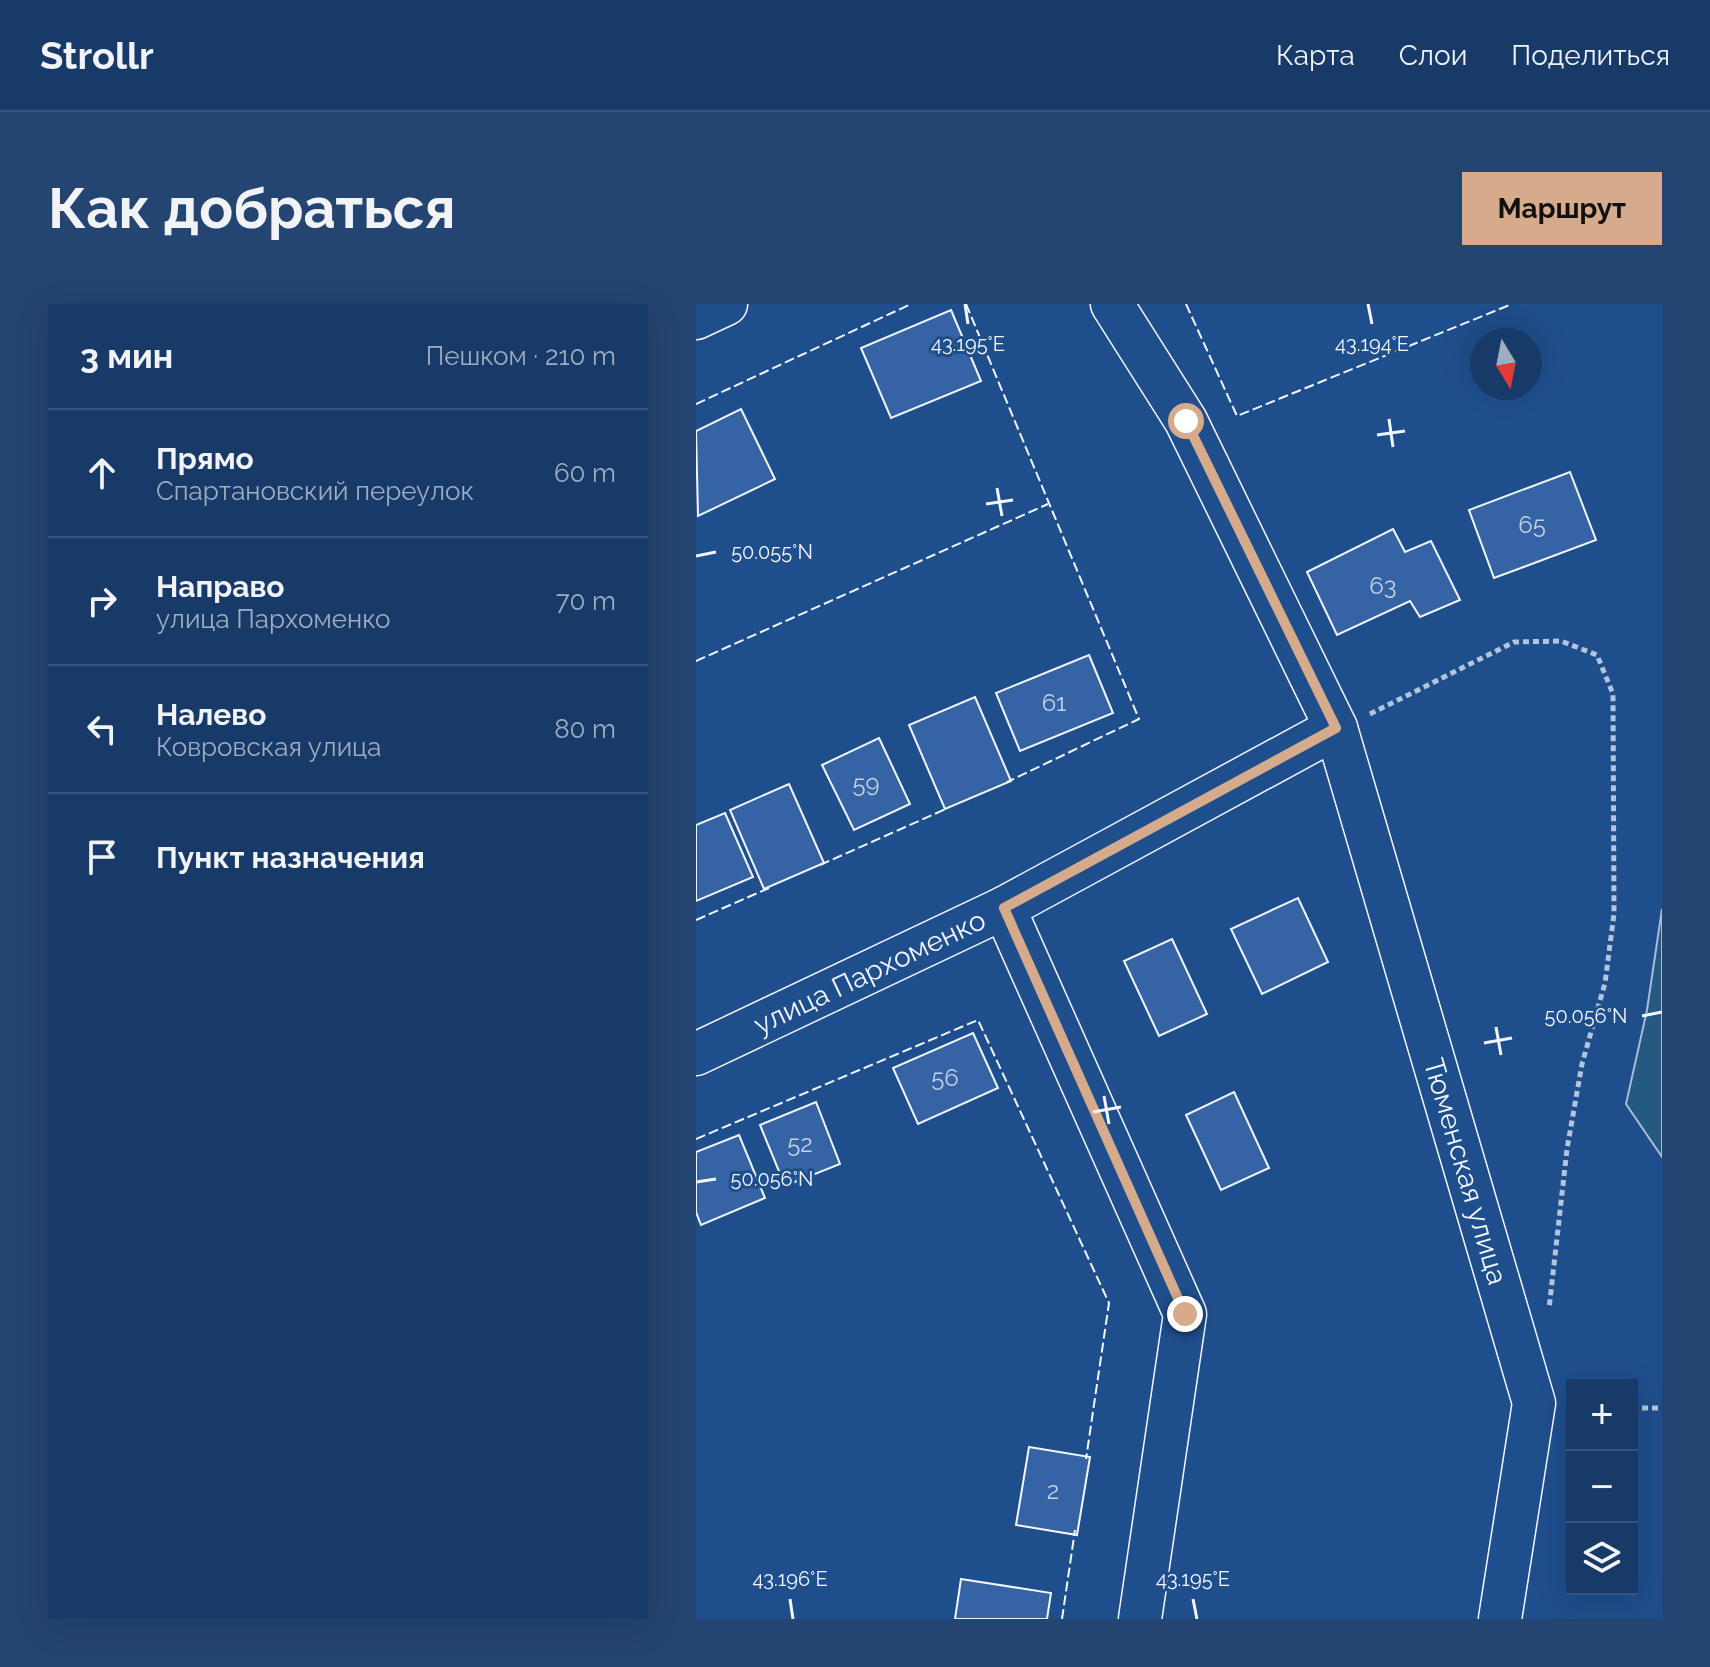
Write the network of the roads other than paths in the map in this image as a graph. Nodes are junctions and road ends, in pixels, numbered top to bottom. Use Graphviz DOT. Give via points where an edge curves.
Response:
graph roads {
  1 [pos="726,304"];
  2 [pos="1112,304"];
  3 [pos="696,318"];
  4 [pos="1336,728"];
  5 [pos="1004,908"];
  6 [pos="696,1054"];
  7 [pos="1140,1619"];
  8 [pos="1500,1619"];
  1 -- 3 [label="street"];
  2 -- 4 [label="street, Тюменская улица" via="1186,421"];
  4 -- 5 [label="street, улица Пархоменко"];
  4 -- 8 [label="street, Тюменская улица" via="1534,1403"];
  5 -- 6 [label="street, улица Пархоменко"];
  5 -- 7 [label="street" via="1185,1314"];
}
